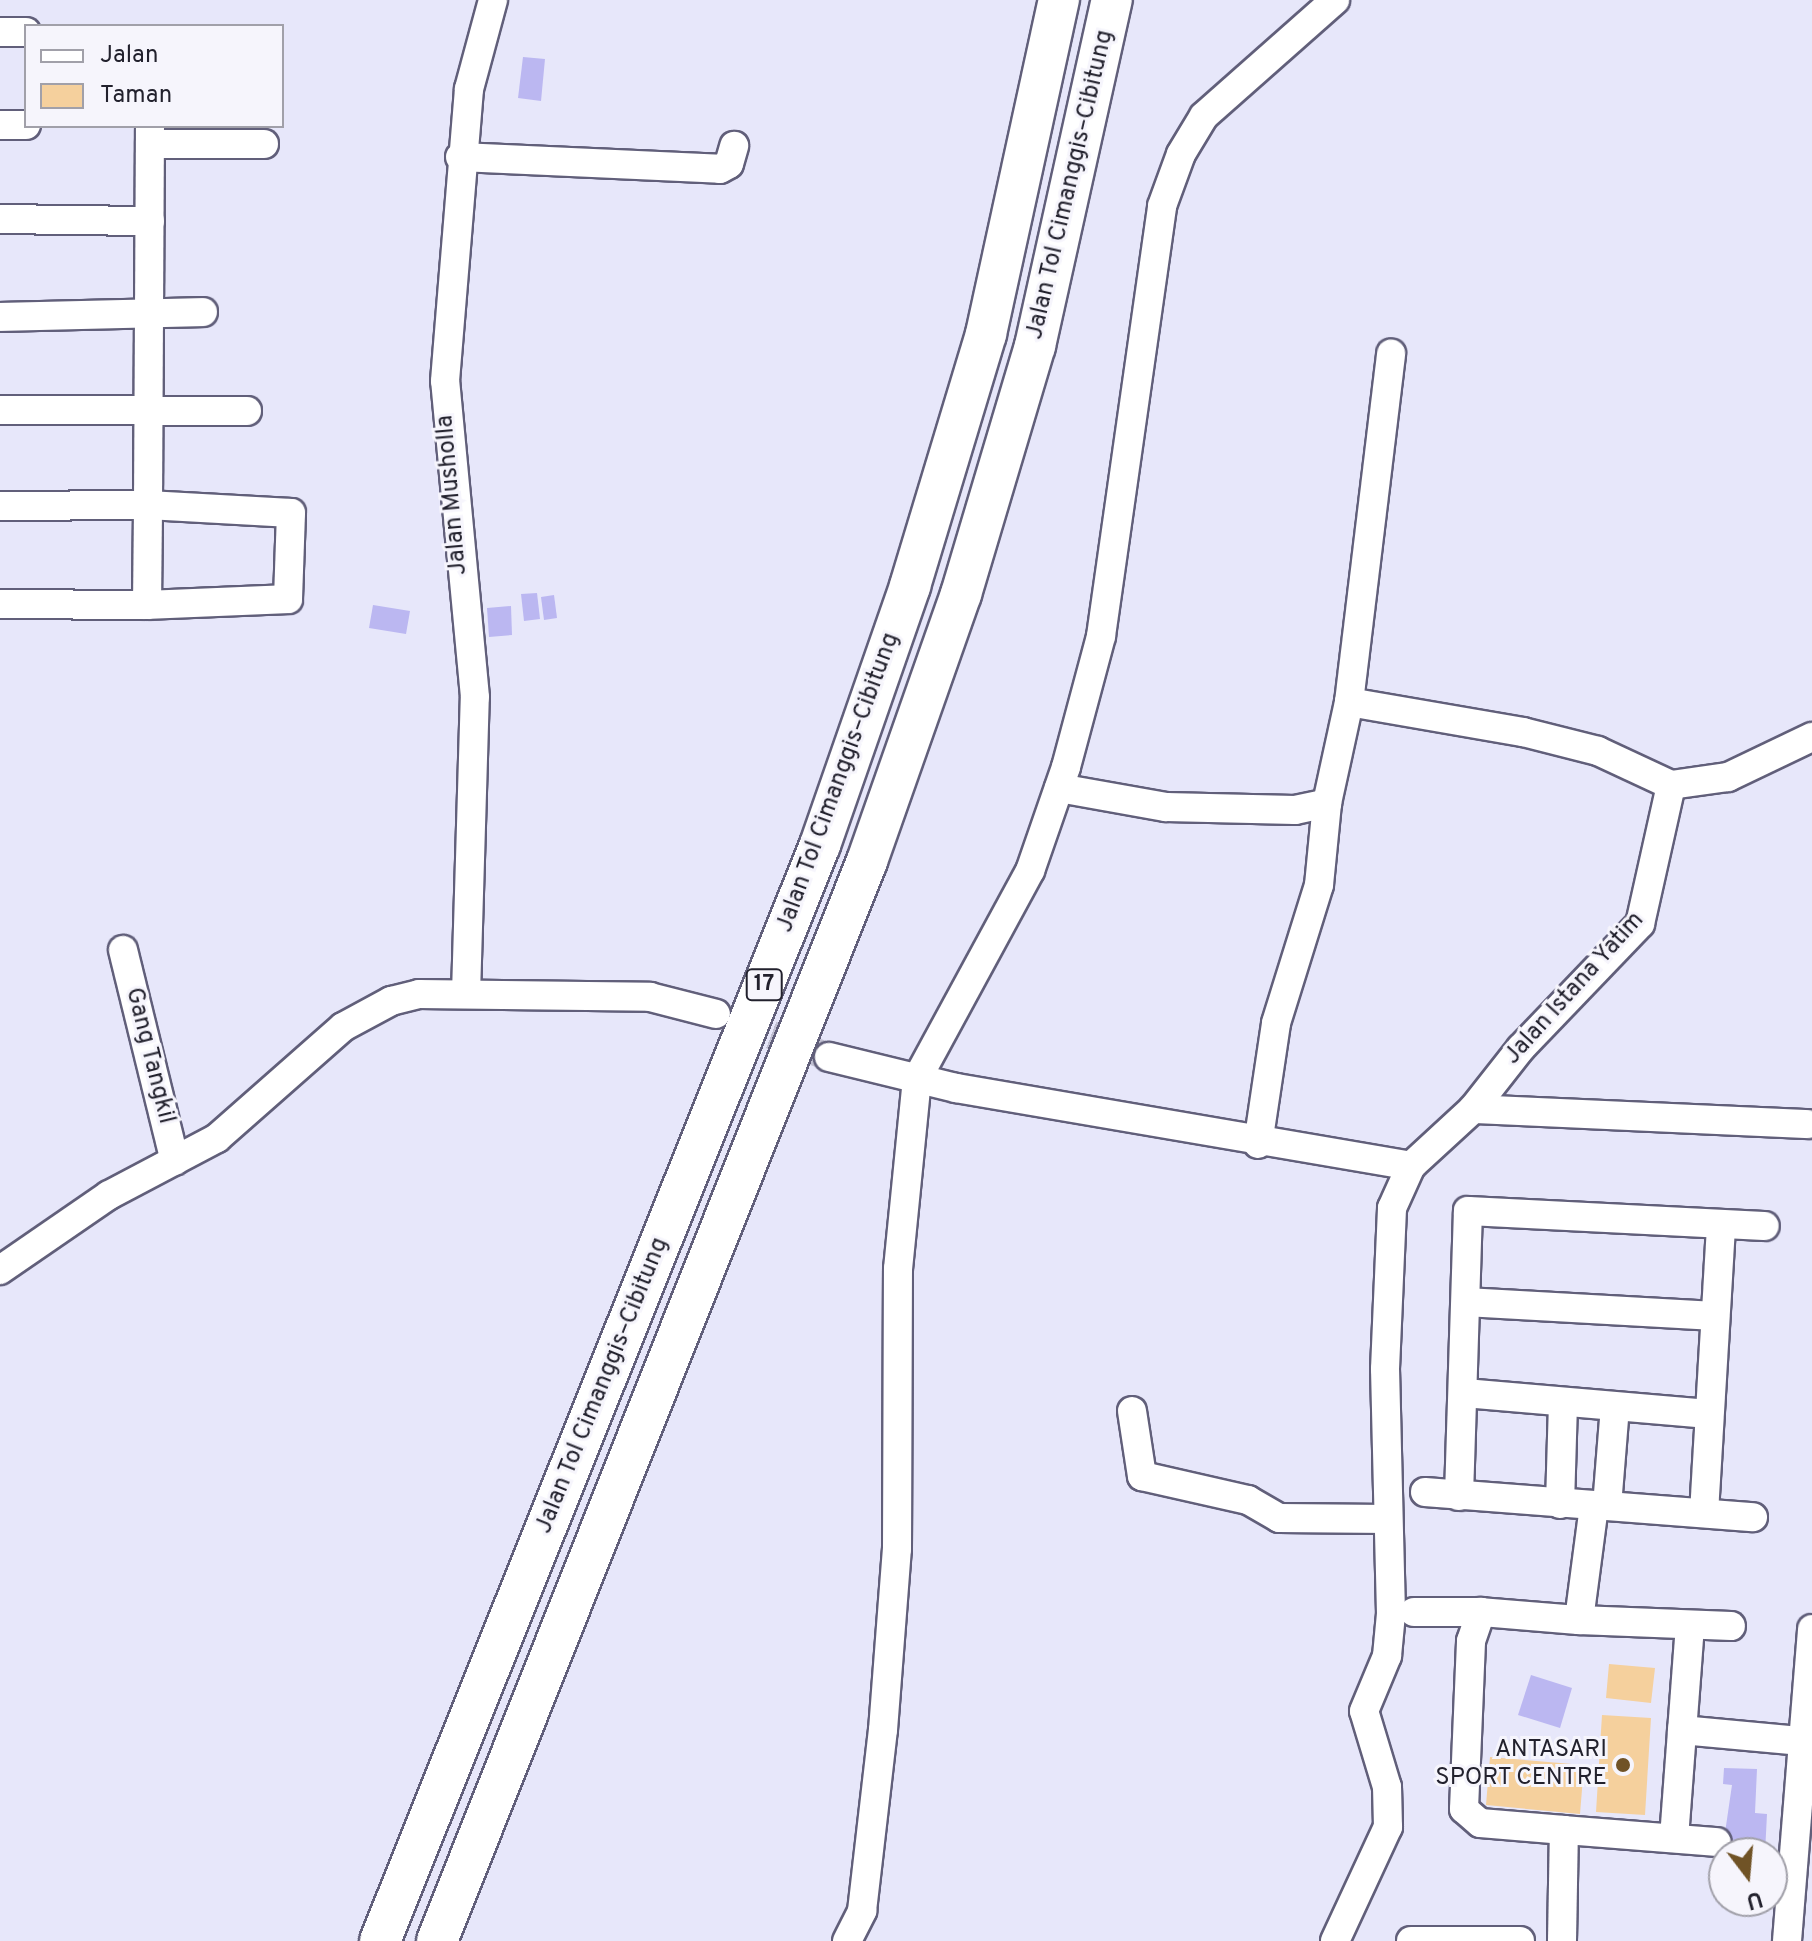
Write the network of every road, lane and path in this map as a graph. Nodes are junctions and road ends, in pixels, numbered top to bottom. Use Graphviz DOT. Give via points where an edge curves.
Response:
graph roads {
  1 [pos="493,0"];
  2 [pos="1059,0"];
  3 [pos="1112,0"];
  4 [pos="1335,0"];
  5 [pos="0,32"];
  6 [pos="24,32"];
  7 [pos="0,125"];
  8 [pos="24,125"];
  9 [pos="150,135"];
  10 [pos="264,144"];
  11 [pos="734,146"];
  12 [pos="460,157"];
  13 [pos="0,219"];
  14 [pos="150,221"];
  15 [pos="203,312"];
  16 [pos="149,315"];
  17 [pos="0,317"];
  18 [pos="1391,354"];
  19 [pos="0,410"];
  20 [pos="149,410"];
  21 [pos="247,411"];
  22 [pos="148,505"];
  23 [pos="0,506"];
  24 [pos="0,604"];
  25 [pos="147,605"];
  26 [pos="1349,702"];
  27 [pos="1812,737"];
  28 [pos="1671,785"];
  29 [pos="1059,788"];
  30 [pos="1327,803"];
  31 [pos="123,950"];
  32 [pos="466,994"];
  33 [pos="716,1014"];
  34 [pos="829,1057"];
  35 [pos="917,1079"];
  36 [pos="1473,1109"];
  37 [pos="1811,1127"];
  38 [pos="1258,1144"];
  39 [pos="175,1161"];
  40 [pos="1411,1166"];
  41 [pos="1765,1226"];
  42 [pos="1721,1227"];
  43 [pos="0,1270"];
  44 [pos="1466,1302"];
  45 [pos="1715,1316"];
  46 [pos="1464,1393"];
  47 [pos="1563,1405"];
  48 [pos="1615,1407"];
  49 [pos="1132,1411"];
  50 [pos="1709,1414"];
  51 [pos="1425,1492"];
  52 [pos="1459,1496"];
  53 [pos="1560,1504"];
  54 [pos="1600,1506"];
  55 [pos="1704,1513"];
  56 [pos="1753,1517"];
  57 [pos="1388,1519"];
  58 [pos="1414,1612"];
  59 [pos="1481,1612"];
  60 [pos="1579,1620"];
  61 [pos="1731,1626"];
  62 [pos="1690,1627"];
  63 [pos="1812,1629"];
  64 [pos="1682,1730"];
  65 [pos="1801,1741"];
  66 [pos="1806,1774"];
  67 [pos="1564,1830"];
  68 [pos="1674,1838"];
  69 [pos="1708,1841"];
  70 [pos="1502,1940"];
  71 [pos="380,1941"];
  72 [pos="437,1941"];
  73 [pos="847,1941"];
  74 [pos="1335,1941"];
  75 [pos="1411,1941"];
  76 [pos="1562,1941"];
  77 [pos="1787,1941"];
  1 -- 12 [label="street, Jalan Musholla" via="469,89"];
  2 -- 71 [label="highway, Jalan Tol Cimanggis–Cibitung / 17" via="986,334 910,586 820,845"];
  3 -- 72 [label="highway, Jalan Tol Cimanggis–Cibitung / 17" via="1035,346 961,594 867,861"];
  4 -- 29 [label="street" via="1204,116 1162,206 1101,636"];
  5 -- 6 [label="street"];
  7 -- 8 [label="street"];
  9 -- 10 [label="street"];
  9 -- 14 [label="street"];
  11 -- 12 [label="street" via="720,169"];
  12 -- 32 [label="street, Jalan Musholla" via="445,381 475,697"];
  13 -- 14 [label="street"];
  14 -- 16 [label="street"];
  15 -- 16 [label="street"];
  16 -- 17 [label="street"];
  16 -- 20 [label="street"];
  18 -- 26 [label="street"];
  19 -- 20 [label="street"];
  20 -- 21 [label="street"];
  20 -- 22 [label="street"];
  22 -- 23 [label="street"];
  22 -- 25 [label="street"];
  22 -- 25 [label="street" via="285,509 295,526 288,599"];
  24 -- 25 [label="street"];
  26 -- 28 [label="street" via="1598,751"];
  26 -- 30 [label="street"];
  27 -- 28 [label="street" via="1728,777"];
  28 -- 36 [label="street, Jalan Istana Yatim" via="1640,924 1521,1048"];
  29 -- 30 [label="street" via="1166,807 1295,810"];
  29 -- 35 [label="street" via="1030,871"];
  30 -- 38 [label="street" via="1319,885 1276,1023"];
  31 -- 39 [label="street, Gang Tangkil"];
  32 -- 33 [label="street" via="650,997"];
  32 -- 39 [label="street" via="419,994 368,1011 249,1113"];
  34 -- 35 [label="street"];
  35 -- 38 [label="street"];
  35 -- 73 [label="street" via="898,1269 897,1549 883,1730 862,1911"];
  36 -- 37 [label="street"];
  36 -- 40 [label="street, Jalan Istana Yatim"];
  38 -- 40 [label="street"];
  39 -- 43 [label="street" via="109,1195"];
  40 -- 57 [label="street" via="1386,1242"];
  41 -- 42 [label="street"];
  42 -- 44 [label="street" via="1468,1211"];
  42 -- 45 [label="street"];
  44 -- 45 [label="street"];
  44 -- 46 [label="street"];
  45 -- 50 [label="street"];
  46 -- 47 [label="street"];
  46 -- 52 [label="street"];
  47 -- 48 [label="street"];
  47 -- 53 [label="street"];
  48 -- 50 [label="street"];
  48 -- 54 [label="street"];
  49 -- 57 [label="street" via="1142,1476 1248,1500 1279,1518"];
  50 -- 55 [label="street"];
  51 -- 52 [label="street"];
  52 -- 53 [label="street"];
  53 -- 54 [label="street"];
  54 -- 55 [label="street"];
  54 -- 60 [label="street"];
  55 -- 56 [label="street"];
  57 -- 74 [label="street" via="1387,1656 1364,1711 1387,1787 1388,1827"];
  58 -- 59 [label="street"];
  59 -- 60 [label="street"];
  59 -- 67 [label="street" via="1471,1641 1464,1809 1480,1823"];
  60 -- 62 [label="street"];
  61 -- 62 [label="street"];
  62 -- 64 [label="street"];
  63 -- 65 [label="street"];
  64 -- 65 [label="street"];
  64 -- 68 [label="street"];
  65 -- 66 [label="street"];
  66 -- 77 [label="street"];
  67 -- 68 [label="street"];
  67 -- 76 [label="street"];
  68 -- 69 [label="street"];
  70 -- 75 [label="street"];
}
